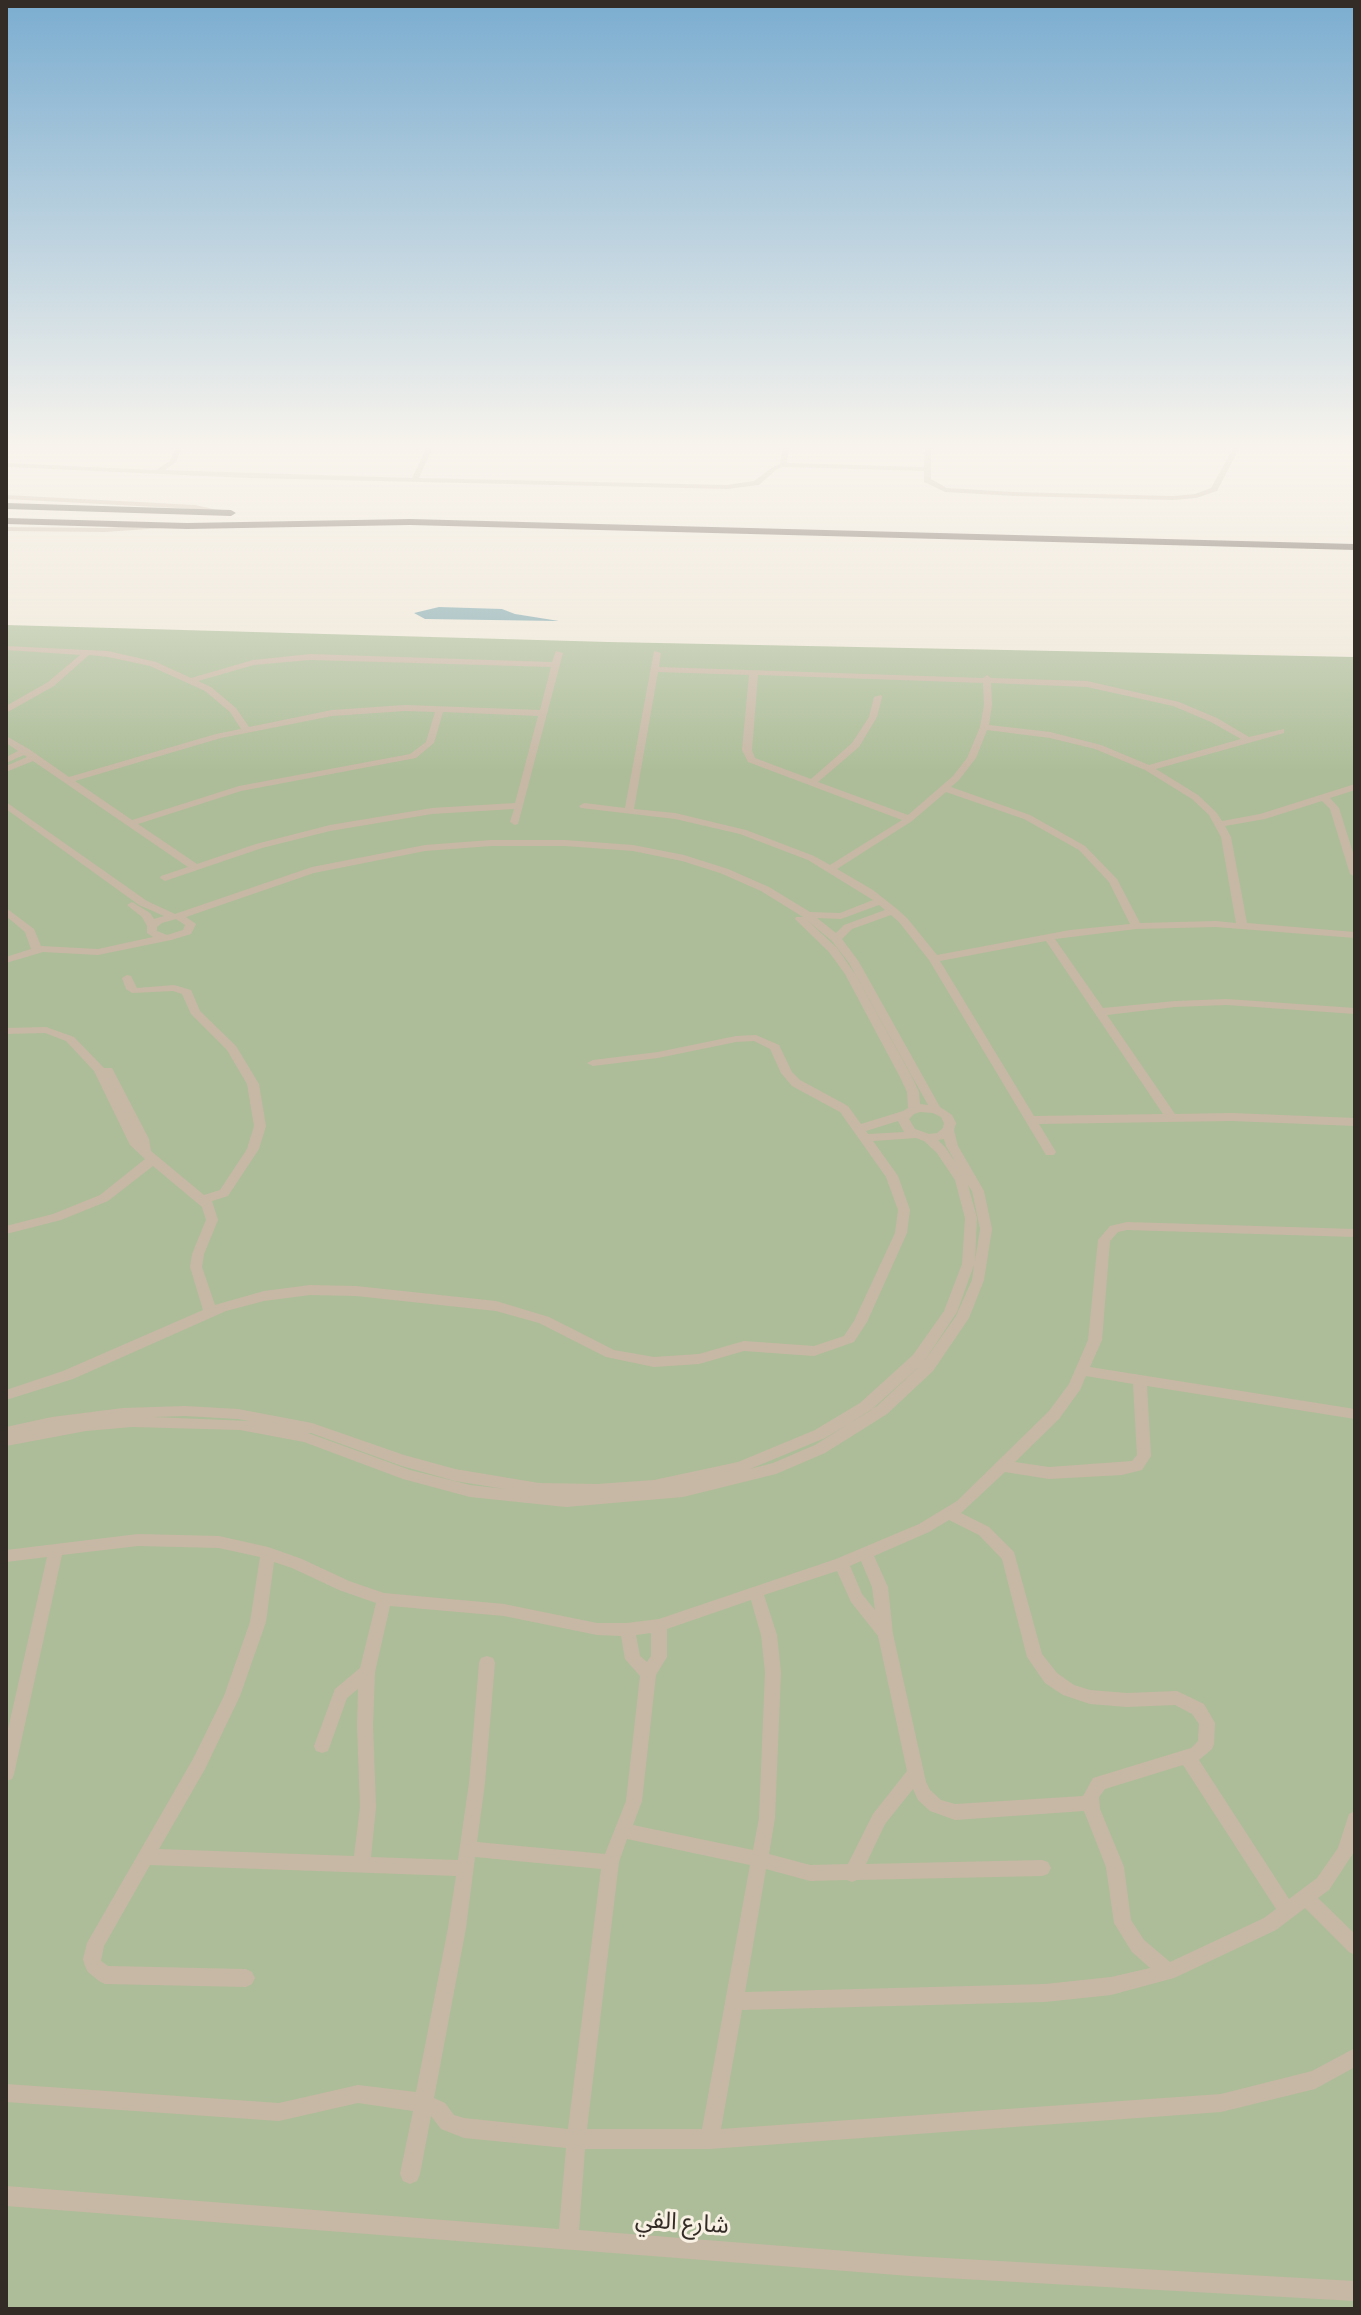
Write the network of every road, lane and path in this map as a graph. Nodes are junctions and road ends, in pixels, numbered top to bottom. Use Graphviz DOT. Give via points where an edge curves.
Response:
graph roads {
  1 [pos="6,648"];
  2 [pos="88,652"];
  3 [pos="559,653"];
  4 [pos="657,653"];
  5 [pos="556,665"];
  6 [pos="654,669"];
  7 [pos="754,671"];
  8 [pos="987,678"];
  9 [pos="193,680"];
  10 [pos="878,697"];
  11 [pos="440,709"];
  12 [pos="6,710"];
  13 [pos="541,713"];
  14 [pos="984,727"];
  15 [pos="246,729"];
  16 [pos="1281,731"];
  17 [pos="6,739"];
  18 [pos="1248,740"];
  19 [pos="31,754"];
  20 [pos="6,760"];
  21 [pos="1148,768"];
  22 [pos="6,769"];
  23 [pos="69,780"];
  24 [pos="814,781"];
  25 [pos="1355,787"];
  26 [pos="946,789"];
  27 [pos="1323,797"];
  28 [pos="6,805"];
  29 [pos="519,806"];
  30 [pos="584,806"];
  31 [pos="629,810"];
  32 [pos="6,814"];
  33 [pos="909,819"];
  34 [pos="515,822"];
  35 [pos="131,823"];
  36 [pos="1220,824"];
  37 [pos="195,867"];
  38 [pos="831,869"];
  39 [pos="1355,874"];
  40 [pos="165,878"];
  41 [pos="881,901"];
  42 [pos="6,911"];
  43 [pos="855,911"];
  44 [pos="893,911"];
  45 [pos="806,914"];
  46 [pos="175,916"];
  47 [pos="866,920"];
  48 [pos="191,924"];
  49 [pos="1242,925"];
  50 [pos="1136,926"];
  51 [pos="152,928"];
  52 [pos="1355,935"];
  53 [pos="1049,937"];
  54 [pos="162,938"];
  55 [pos="836,939"];
  56 [pos="123,947"];
  57 [pos="37,950"];
  58 [pos="934,959"];
  59 [pos="6,960"];
  60 [pos="127,978"];
  61 [pos="1355,1011"];
  62 [pos="1100,1012"];
  63 [pos="6,1029"];
  64 [pos="593,1063"];
  65 [pos="936,1109"];
  66 [pos="909,1112"];
  67 [pos="1171,1117"];
  68 [pos="1031,1120"];
  69 [pos="1355,1122"];
  70 [pos="948,1130"];
  71 [pos="863,1134"];
  72 [pos="921,1136"];
  73 [pos="1050,1152"];
  74 [pos="148,1157"];
  75 [pos="203,1200"];
  76 [pos="6,1230"];
  77 [pos="1355,1233"];
  78 [pos="210,1311"];
  79 [pos="1083,1371"];
  80 [pos="1140,1380"];
  81 [pos="6,1395"];
  82 [pos="1355,1414"];
  83 [pos="6,1432"];
  84 [pos="6,1441"];
  85 [pos="1003,1466"];
  86 [pos="950,1514"];
  87 [pos="56,1549"];
  88 [pos="268,1553"];
  89 [pos="865,1553"];
  90 [pos="6,1556"];
  91 [pos="841,1563"];
  92 [pos="756,1593"];
  93 [pos="384,1599"];
  94 [pos="659,1625"];
  95 [pos="627,1630"];
  96 [pos="885,1634"];
  97 [pos="487,1663"];
  98 [pos="367,1672"];
  99 [pos="648,1674"];
  100 [pos="322,1746"];
  101 [pos="1188,1758"];
  102 [pos="916,1773"];
  103 [pos="6,1774"];
  104 [pos="1091,1803"];
  105 [pos="1355,1819"];
  106 [pos="621,1830"];
  107 [pos="469,1849"];
  108 [pos="146,1857"];
  109 [pos="760,1859"];
  110 [pos="610,1862"];
  111 [pos="361,1865"];
  112 [pos="466,1868"];
  113 [pos="1042,1868"];
  114 [pos="852,1874"];
  115 [pos="1306,1898"];
  116 [pos="1288,1912"];
  117 [pos="1355,1946"];
  118 [pos="1168,1972"];
  119 [pos="246,1978"];
  120 [pos="735,2001"];
  121 [pos="1355,2057"];
  122 [pos="6,2093"];
  123 [pos="425,2103"];
  124 [pos="576,2139"];
  125 [pos="710,2139"];
  126 [pos="410,2174"];
  127 [pos="6,2196"];
  128 [pos="568,2240"];
  129 [pos="1355,2291"];
  1 -- 2 [label="street"];
  2 -- 9 [label="street" via="131,658"];
  2 -- 12 [label="street" via="57,679"];
  3 -- 5 [label="street"];
  4 -- 6 [label="street"];
  5 -- 9 [label="street" via="310,657 253,663"];
  5 -- 13 [label="street"];
  6 -- 7 [label="street"];
  6 -- 31 [label="street"];
  7 -- 8 [label="street"];
  7 -- 24 [label="street" via="747,754 760,764"];
  8 -- 14 [label="street"];
  8 -- 18 [label="street" via="1133,692 1202,714"];
  9 -- 15 [label="street" via="222,699"];
  10 -- 24 [label="street" via="856,745"];
  11 -- 13 [label="street"];
  11 -- 15 [label="street" via="362,710"];
  11 -- 35 [label="street" via="430,743 413,756 239,789"];
  13 -- 29 [label="street"];
  14 -- 21 [label="street" via="1076,741"];
  14 -- 26 [label="street" via="971,758"];
  15 -- 23 [label="street"];
  16 -- 18 [label="street"];
  17 -- 19 [label="street"];
  18 -- 21 [label="street"];
  19 -- 20 [label="street"];
  19 -- 22 [label="street"];
  19 -- 23 [label="street"];
  21 -- 36 [label="street" via="1195,797"];
  23 -- 35 [label="street"];
  24 -- 33 [label="street"];
  25 -- 27 [label="street"];
  26 -- 33 [label="street"];
  26 -- 50 [label="street" via="1027,817 1082,848 1107,872"];
  27 -- 36 [label="street"];
  27 -- 39 [label="street" via="1334,808"];
  28 -- 46 [label="street" via="143,903"];
  29 -- 34 [label="street"];
  29 -- 37 [label="street" via="381,818 299,835"];
  30 -- 31 [label="street"];
  31 -- 38 [label="street" via="743,832"];
  32 -- 51 [label="street" via="143,912"];
  33 -- 38 [label="street"];
  35 -- 37 [label="street"];
  36 -- 49 [label="street"];
  37 -- 40 [label="street"];
  38 -- 41 [label="street"];
  41 -- 43 [label="street"];
  41 -- 44 [label="street"];
  42 -- 57 [label="street" via="30,931"];
  43 -- 45 [label="street" via="829,918"];
  43 -- 47 [label="street"];
  44 -- 47 [label="street"];
  44 -- 58 [label="street"];
  45 -- 46 [label="street" via="749,882 684,858 624,847 514,842 357,859"];
  45 -- 55 [label="street"];
  46 -- 48 [label="street"];
  46 -- 51 [label="street"];
  47 -- 55 [label="street"];
  48 -- 54 [label="street" via="183,935"];
  48 -- 66 [label="street" via="221,907 297,880 420,854 548,848 676,863 757,893 823,939 850,974 906,1077 913,1092"];
  49 -- 50 [label="street"];
  49 -- 52 [label="street"];
  50 -- 53 [label="street"];
  51 -- 54 [label="street"];
  51 -- 56 [label="street"];
  53 -- 58 [label="street"];
  53 -- 62 [label="street"];
  54 -- 56 [label="street"];
  55 -- 65 [label="street"];
  56 -- 57 [label="street" via="89,953"];
  57 -- 59 [label="street"];
  58 -- 68 [label="street"];
  60 -- 75 [label="street" via="136,991 187,992 195,1012 232,1048 253,1084 260,1126 253,1149 224,1193"];
  61 -- 62 [label="street" via="1227,1002"];
  62 -- 67 [label="street"];
  63 -- 74 [label="street" via="46,1030 75,1044 99,1070 133,1142"];
  64 -- 71 [label="street" via="756,1038 775,1047 796,1083 839,1105"];
  65 -- 66 [label="street"];
  65 -- 70 [label="street" via="949,1119"];
  66 -- 71 [label="street"];
  66 -- 72 [label="street" via="904,1126"];
  67 -- 68 [label="street"];
  67 -- 69 [label="street"];
  68 -- 73 [label="street"];
  70 -- 72 [label="street" via="940,1136"];
  70 -- 84 [label="street" via="978,1191 986,1229 980,1270 962,1318 928,1367 882,1410 820,1449 776,1468 683,1491 566,1501 470,1491 408,1475 305,1437 240,1425 109,1423"];
  71 -- 72 [label="street"];
  71 -- 78 [label="street" via="897,1184 903,1225 860,1322 849,1339 824,1349 793,1352 754,1345 685,1361 639,1360 611,1354 513,1309 356,1291 287,1293"];
  72 -- 83 [label="street" via="941,1150 961,1180 971,1218 968,1264 950,1312 918,1359 865,1407 820,1434 740,1467 654,1486 539,1489 455,1475 312,1428 238,1414 123,1413"];
  74 -- 75 [label="street"];
  74 -- 76 [label="street" via="104,1198"];
  75 -- 78 [label="street" via="212,1220 196,1267"];
  77 -- 79 [label="street" via="1114,1229 1104,1240 1098,1325"];
  78 -- 81 [label="street" via="68,1375"];
  79 -- 80 [label="street"];
  79 -- 85 [label="street" via="1054,1415"];
  80 -- 82 [label="street"];
  80 -- 85 [label="street" via="1144,1456 1137,1466 1049,1473"];
  85 -- 86 [label="street"];
  86 -- 89 [label="street"];
  86 -- 101 [label="street" via="984,1531 1009,1556 1035,1657 1051,1678 1090,1697 1171,1697 1191,1704 1207,1723 1209,1738"];
  87 -- 88 [label="street" via="166,1539 219,1542"];
  87 -- 90 [label="street"];
  87 -- 103 [label="street"];
  88 -- 93 [label="street"];
  88 -- 108 [label="street" via="263,1598 242,1671 206,1750"];
  89 -- 91 [label="street"];
  89 -- 96 [label="street" via="880,1587"];
  91 -- 92 [label="street"];
  91 -- 96 [label="street" via="856,1598"];
  92 -- 94 [label="street"];
  92 -- 109 [label="street" via="769,1635 773,1688 771,1774"];
  93 -- 95 [label="street" via="504,1610"];
  93 -- 98 [label="street"];
  94 -- 95 [label="street"];
  94 -- 99 [label="street" via="659,1657"];
  95 -- 99 [label="street" via="633,1659"];
  96 -- 102 [label="street"];
  97 -- 107 [label="street"];
  98 -- 100 [label="street" via="341,1694"];
  98 -- 111 [label="street" via="368,1807"];
  99 -- 106 [label="street" via="634,1801"];
  101 -- 104 [label="street" via="1099,1783"];
  101 -- 116 [label="street"];
  102 -- 104 [label="street" via="924,1795 949,1811"];
  102 -- 114 [label="street" via="879,1819"];
  104 -- 118 [label="street" via="1111,1850 1123,1923 1138,1946"];
  105 -- 115 [label="street" via="1340,1861"];
  106 -- 109 [label="street"];
  106 -- 110 [label="street"];
  107 -- 110 [label="street"];
  107 -- 112 [label="street"];
  108 -- 111 [label="street"];
  108 -- 119 [label="street" via="93,1951 99,1971"];
  109 -- 114 [label="street" via="810,1873"];
  109 -- 120 [label="street"];
  110 -- 124 [label="street"];
  111 -- 112 [label="street"];
  112 -- 123 [label="street"];
  113 -- 114 [label="street"];
  115 -- 116 [label="street"];
  115 -- 117 [label="street"];
  116 -- 118 [label="street"];
  118 -- 120 [label="street" via="1111,1986 1045,1993"];
  120 -- 125 [label="street"];
  121 -- 125 [label="street" via="1315,2080 1221,2103"];
  122 -- 123 [label="street" via="279,2112 346,2094"];
  123 -- 124 [label="street" via="456,2126"];
  123 -- 126 [label="street"];
  124 -- 125 [label="street"];
  124 -- 128 [label="street"];
  127 -- 128 [label="street, شارع الفي"];
  128 -- 129 [label="street, شارع الفي"];
}
